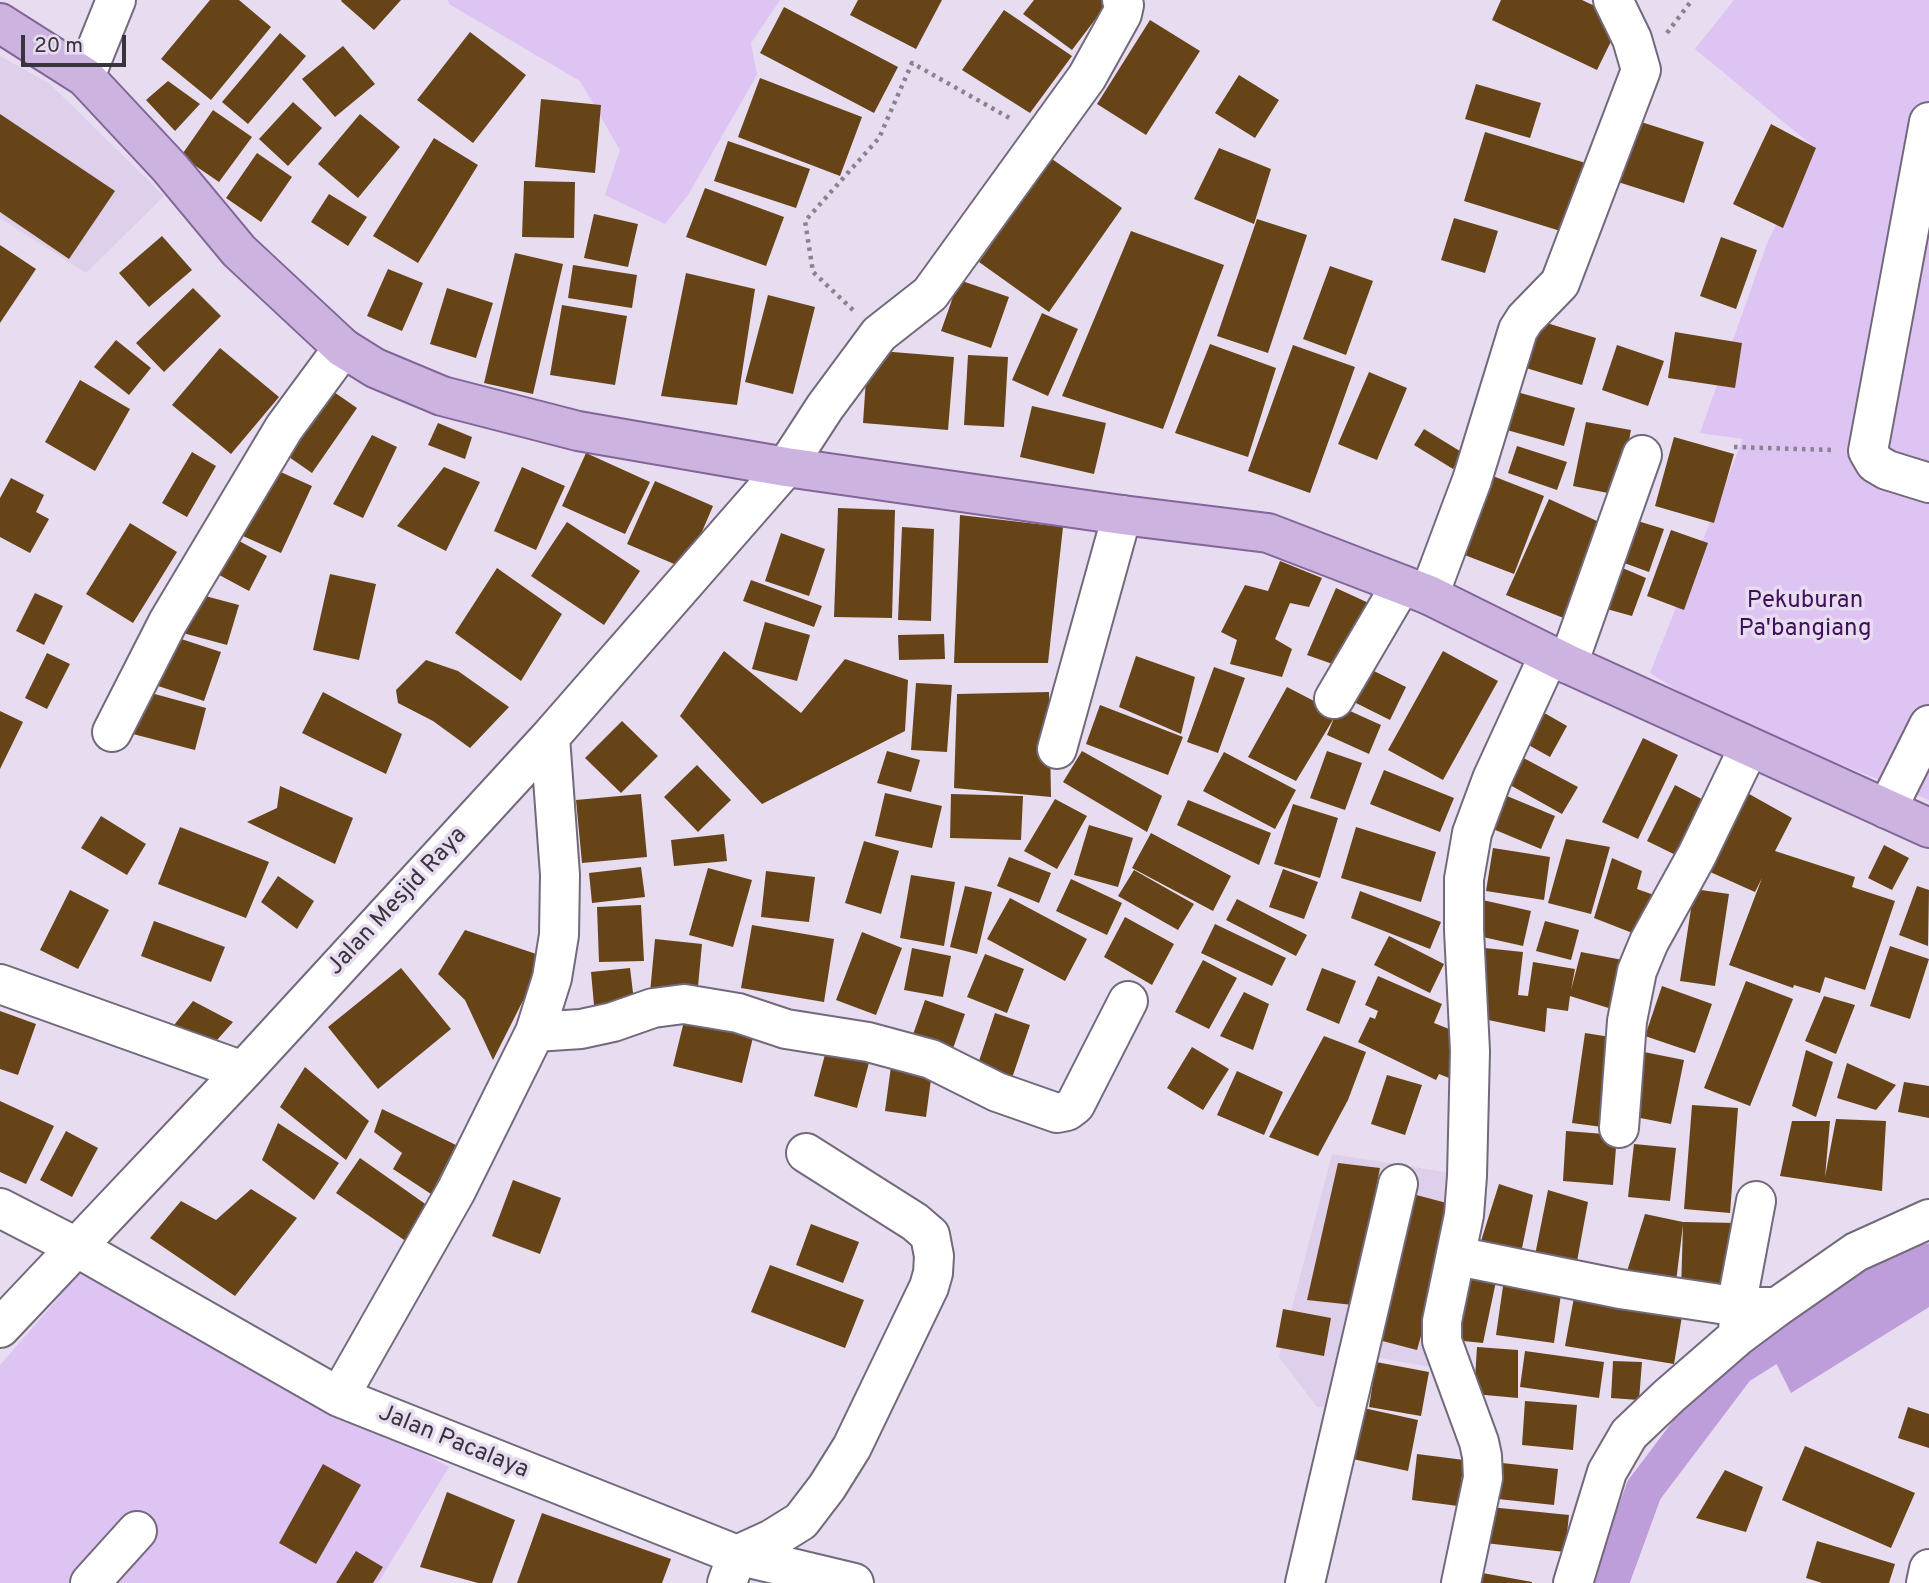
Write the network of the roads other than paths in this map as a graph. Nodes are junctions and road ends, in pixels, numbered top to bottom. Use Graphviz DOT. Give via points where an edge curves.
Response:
graph roads {
  1 [pos="116,0"];
  2 [pos="1122,0"];
  3 [pos="1613,0"];
  4 [pos="0,23"];
  5 [pos="85,76"];
  6 [pos="1929,121"];
  7 [pos="343,348"];
  8 [pos="1642,456"];
  9 [pos="786,467"];
  10 [pos="1929,483"];
  11 [pos="1122,515"];
  12 [pos="1415,590"];
  13 [pos="1558,659"];
  14 [pos="1334,699"];
  15 [pos="1929,725"];
  16 [pos="112,732"];
  17 [pos="550,737"];
  18 [pos="1749,747"];
  19 [pos="1057,750"];
  20 [pos="1887,809"];
  21 [pos="1929,828"];
  22 [pos="0,985"];
  23 [pos="1128,1002"];
  24 [pos="535,1032"];
  25 [pos="243,1071"];
  26 [pos="1619,1128"];
  27 [pos="806,1153"];
  28 [pos="1398,1184"];
  29 [pos="1756,1200"];
  30 [pos="0,1208"];
  31 [pos="1929,1219"];
  32 [pos="76,1247"];
  33 [pos="1457,1256"];
  34 [pos="1752,1317"];
  35 [pos="0,1328"];
  36 [pos="339,1397"];
  37 [pos="137,1531"];
  38 [pos="732,1569"];
  39 [pos="1929,1569"];
  40 [pos="90,1583"];
  41 [pos="854,1583"];
  42 [pos="1305,1583"];
  43 [pos="1461,1583"];
  44 [pos="1573,1583"];
  45 [pos="1926,1583"];
  1 -- 5 [label="street"];
  2 -- 9 [label="street, Jalan Mesjid Raya" via="1122,14 1087,76 930,294 879,334"];
  3 -- 12 [label="street" via="1641,70 1560,283 1518,330 1472,480"];
  4 -- 5 [label="main road"];
  5 -- 7 [label="main road" via="239,251"];
  6 -- 10 [label="street" via="1868,451 1875,463 1887,470"];
  7 -- 9 [label="main road" via="375,368 442,396 578,431"];
  7 -- 16 [label="street" via="284,428 168,622"];
  8 -- 13 [label="street"];
  9 -- 11 [label="main road"];
  9 -- 17 [label="street, Jalan Mesjid Raya"];
  11 -- 12 [label="main road" via="1268,533"];
  11 -- 19 [label="street"];
  12 -- 13 [label="main road"];
  12 -- 14 [label="street"];
  13 -- 18 [label="main road"];
  13 -- 33 [label="street" via="1492,779 1472,833 1466,868 1470,1051 1464,1215"];
  15 -- 20 [label="street"];
  17 -- 24 [label="street" via="560,875 559,934 552,978"];
  17 -- 25 [label="street, Jalan Mesjid Raya"];
  18 -- 20 [label="main road"];
  18 -- 26 [label="street" via="1637,971 1627,1021"];
  20 -- 21 [label="main road"];
  22 -- 25 [label="street"];
  23 -- 24 [label="street" via="1075,1105 1057,1113 998,1092 931,1059 684,1004 581,1029"];
  24 -- 36 [label="street" via="456,1191"];
  25 -- 32 [label="street, Jalan Mesjid Raya"];
  27 -- 38 [label="street" via="930,1235 933,1273 852,1447 827,1487 801,1521"];
  28 -- 42 [label="street"];
  29 -- 34 [label="street" via="1744,1256"];
  30 -- 32 [label="street, Jalan Pacalaya"];
  31 -- 34 [label="street" via="1856,1252"];
  32 -- 35 [label="street, Jalan Mesjid Raya"];
  32 -- 36 [label="street, Jalan Pacalaya"];
  33 -- 34 [label="street"];
  33 -- 43 [label="street" via="1441,1341 1479,1442 1483,1478"];
  34 -- 44 [label="street" via="1629,1434 1607,1472"];
  36 -- 38 [label="street, Jalan Pacalaya"];
  37 -- 40 [label="street"];
  38 -- 41 [label="street, Jalan Pacalaya"];
  39 -- 45 [label="street"];
}
